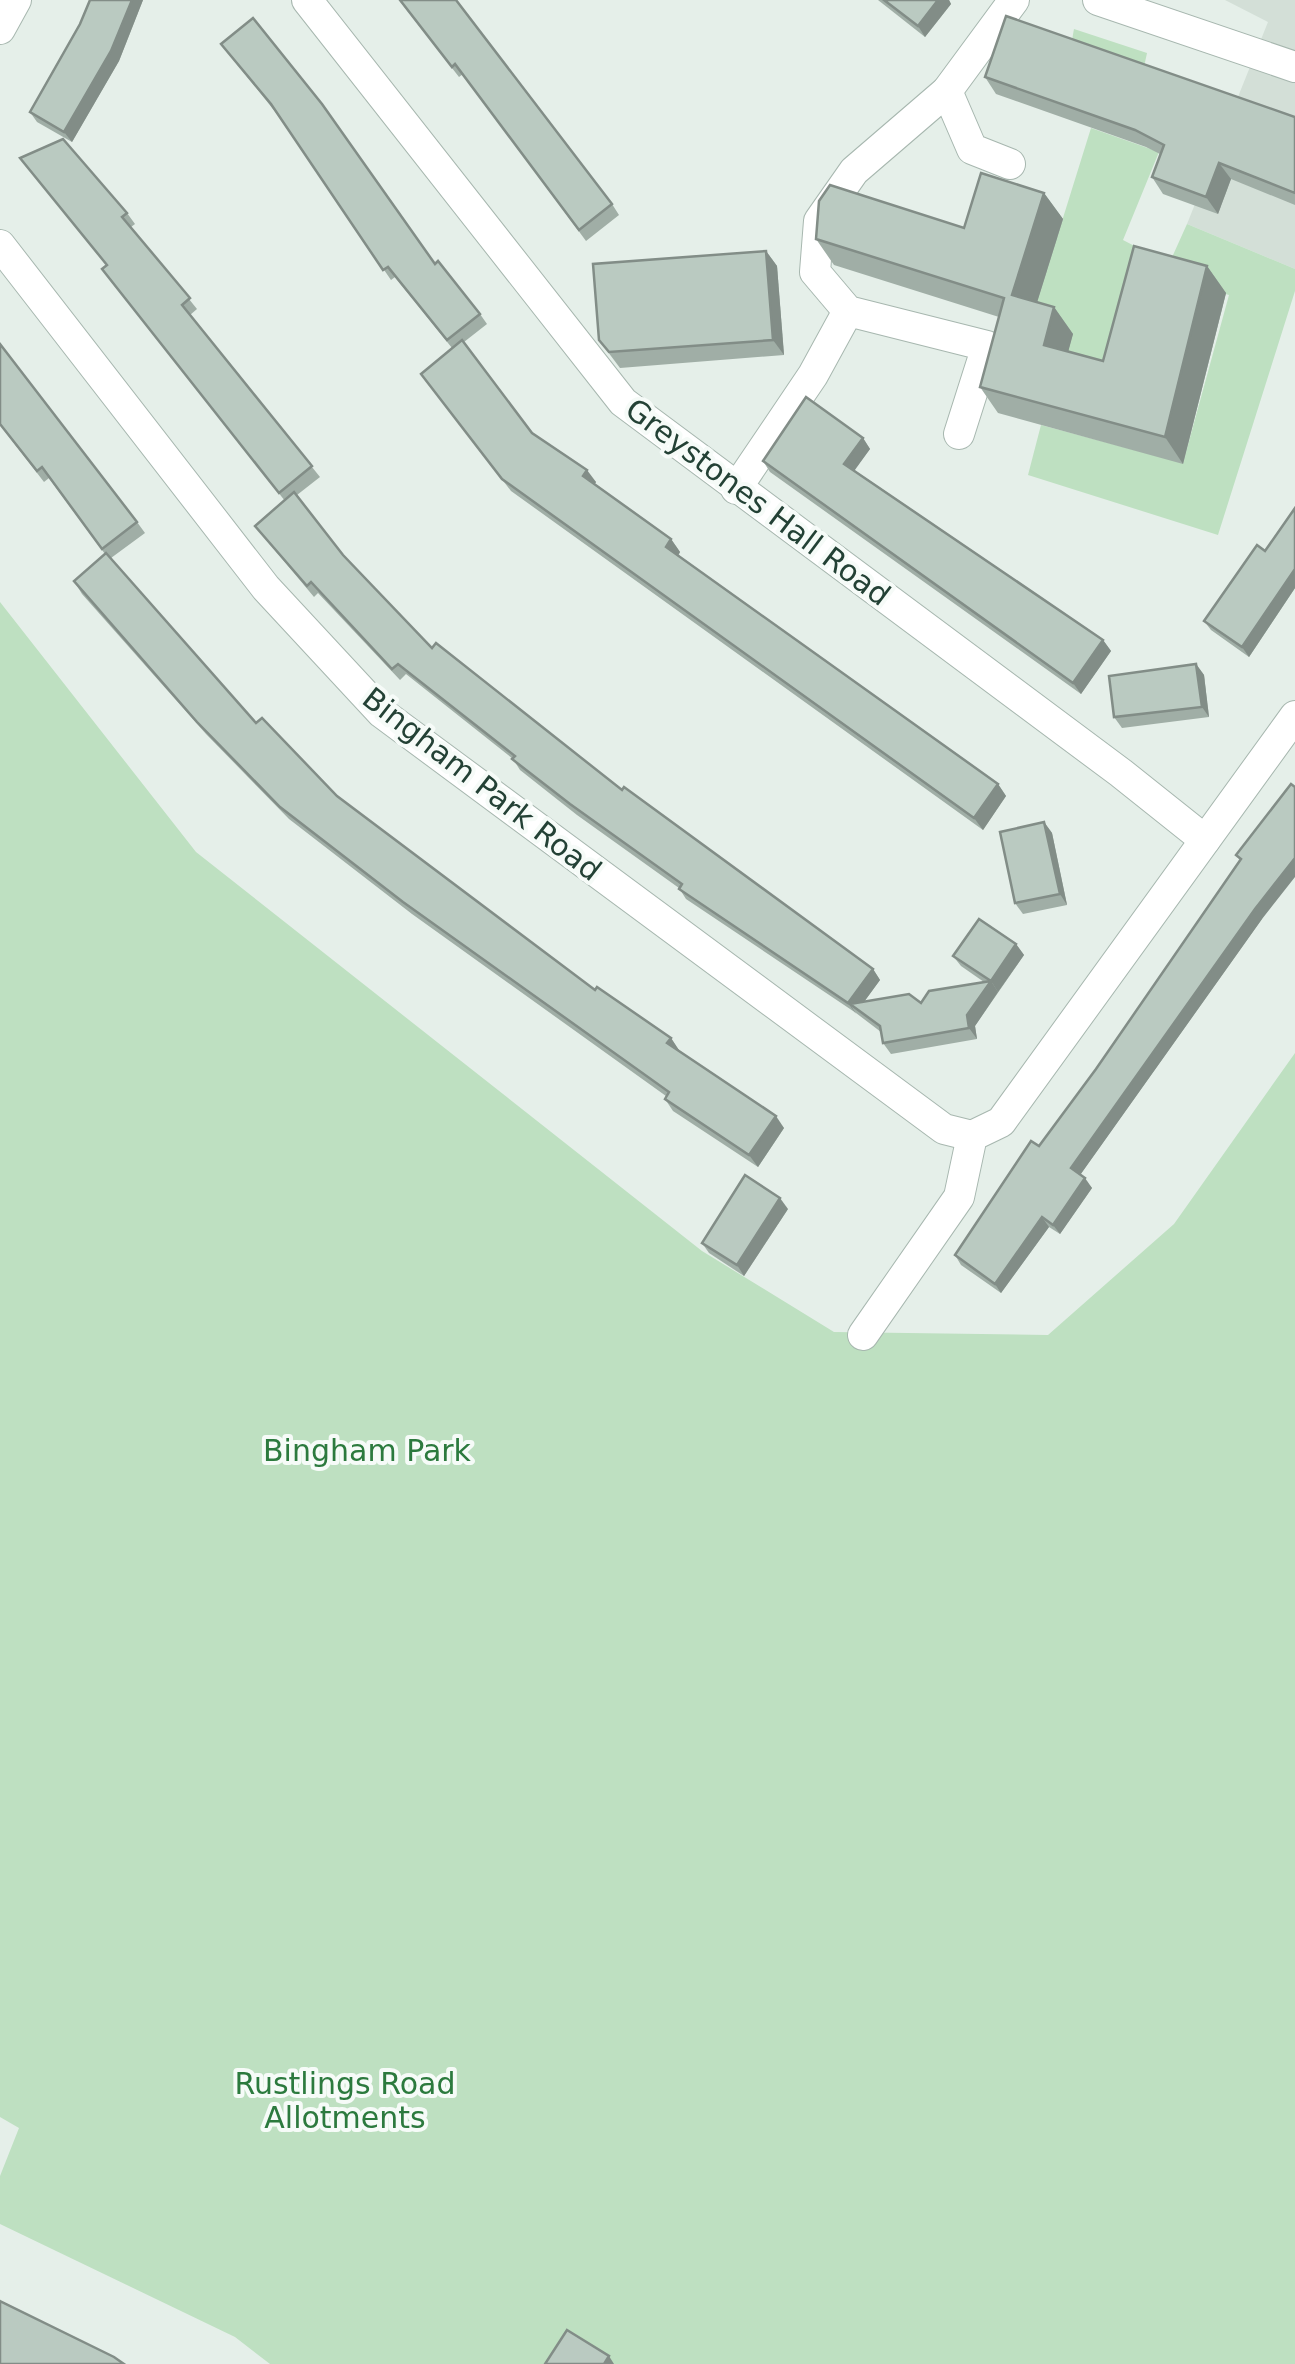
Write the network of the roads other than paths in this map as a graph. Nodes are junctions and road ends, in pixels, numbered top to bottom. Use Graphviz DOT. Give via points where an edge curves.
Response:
graph roads {
  1 [pos="16,0"];
  2 [pos="306,0"];
  3 [pos="1014,0"];
  4 [pos="1098,0"];
  5 [pos="0,29"];
  6 [pos="1295,67"];
  7 [pos="948,91"];
  8 [pos="1010,164"];
  9 [pos="0,245"];
  10 [pos="848,310"];
  11 [pos="960,434"];
  12 [pos="736,489"];
  13 [pos="1295,716"];
  14 [pos="1205,840"];
  15 [pos="972,1136"];
  16 [pos="864,1335"];
  1 -- 5 [label="street"];
  2 -- 12 [label="street, Greystones Hall Road" via="623,402"];
  3 -- 7 [label="street"];
  4 -- 6 [label="street"];
  7 -- 8 [label="street" via="972,150"];
  7 -- 10 [label="street" via="854,171 819,221 815,272"];
  9 -- 15 [label="street, Bingham Park Road" via="266,588 382,713 944,1130"];
  10 -- 11 [label="street" via="988,346"];
  10 -- 12 [label="street"];
  12 -- 14 [label="street, Greystones Hall Road"];
  13 -- 14 [label="street"];
  14 -- 15 [label="street" via="1001,1122"];
  15 -- 16 [label="street" via="960,1196"];
}
